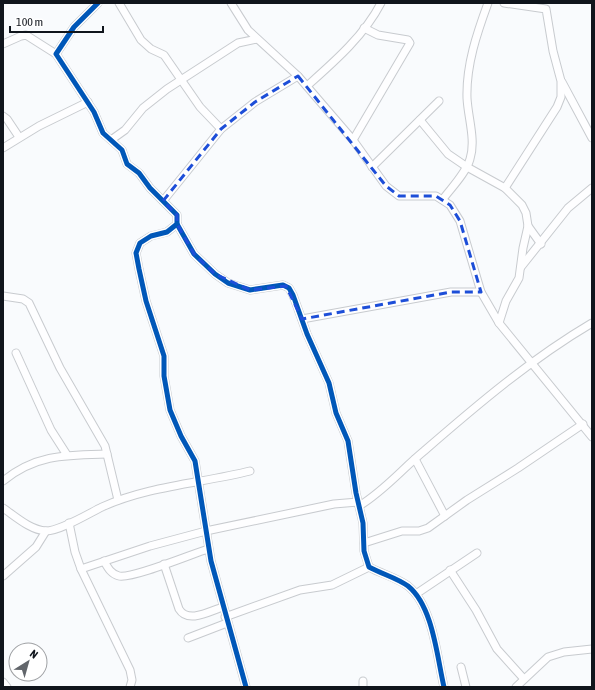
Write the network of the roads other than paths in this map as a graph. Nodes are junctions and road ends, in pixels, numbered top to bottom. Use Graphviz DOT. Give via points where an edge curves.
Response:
graph roads {
  1 [pos="98,3"];
  2 [pos="119,3"];
  3 [pos="231,3"];
  4 [pos="381,3"];
  5 [pos="488,3"];
  6 [pos="504,3"];
  7 [pos="364,28"];
  8 [pos="257,39"];
  9 [pos="3,44"];
  10 [pos="56,54"];
  11 [pos="298,76"];
  12 [pos="181,81"];
  13 [pos="561,81"];
  14 [pos="307,86"];
  15 [pos="439,101"];
  16 [pos="88,102"];
  17 [pos="3,116"];
  18 [pos="420,120"];
  19 [pos="222,129"];
  20 [pos="19,138"];
  21 [pos="592,138"];
  22 [pos="111,140"];
  23 [pos="352,140"];
  24 [pos="3,148"];
  25 [pos="372,167"];
  26 [pos="467,167"];
  27 [pos="505,188"];
  28 [pos="592,188"];
  29 [pos="443,199"];
  30 [pos="163,201"];
  31 [pos="177,224"];
  32 [pos="528,226"];
  33 [pos="541,244"];
  34 [pos="520,267"];
  35 [pos="481,292"];
  36 [pos="3,296"];
  37 [pos="302,319"];
  38 [pos="499,323"];
  39 [pos="592,324"];
  40 [pos="16,353"];
  41 [pos="532,363"];
  42 [pos="583,424"];
  43 [pos="592,437"];
  44 [pos="107,454"];
  45 [pos="67,455"];
  46 [pos="415,459"];
  47 [pos="250,471"];
  48 [pos="3,481"];
  49 [pos="199,482"];
  50 [pos="118,500"];
  51 [pos="358,504"];
  52 [pos="3,508"];
  53 [pos="445,516"];
  54 [pos="69,523"];
  55 [pos="206,530"];
  56 [pos="46,531"];
  57 [pos="364,544"];
  58 [pos="208,549"];
  59 [pos="477,553"];
  60 [pos="104,561"];
  61 [pos="164,564"];
  62 [pos="369,567"];
  63 [pos="81,569"];
  64 [pos="450,570"];
  65 [pos="3,576"];
  66 [pos="416,594"];
  67 [pos="223,607"];
  68 [pos="226,620"];
  69 [pos="188,638"];
  70 [pos="592,649"];
  71 [pos="461,667"];
  72 [pos="524,679"];
  73 [pos="3,682"];
  74 [pos="7,687"];
  75 [pos="130,687"];
  76 [pos="246,687"];
  77 [pos="444,687"];
  78 [pos="466,687"];
  79 [pos="516,687"];
  1 -- 10 [label="street" via="74,27"];
  2 -- 12 [label="street" via="141,40 151,49 164,55"];
  3 -- 8 [label="street" via="248,30"];
  4 -- 7 [label="street"];
  5 -- 26 [label="street" via="474,42 470,69 467,97 472,143"];
  6 -- 13 [label="street" via="546,9"];
  7 -- 14 [label="street" via="334,62"];
  7 -- 23 [label="street" via="378,35 408,40 410,43"];
  8 -- 11 [label="street"];
  8 -- 12 [label="street" via="238,43"];
  9 -- 10 [label="street" via="26,35"];
  10 -- 16 [label="street"];
  11 -- 14 [label="street"];
  11 -- 19 [label="street" via="255,102"];
  12 -- 19 [label="street" via="200,107"];
  12 -- 22 [label="street" via="150,102 125,130"];
  13 -- 21 [label="street"];
  13 -- 27 [label="street" via="557,107"];
  14 -- 23 [label="street"];
  15 -- 18 [label="street"];
  16 -- 20 [label="street"];
  16 -- 22 [label="street" via="103,133"];
  17 -- 20 [label="street"];
  18 -- 25 [label="street"];
  18 -- 26 [label="street" via="448,154"];
  19 -- 30 [label="street"];
  20 -- 24 [label="street"];
  22 -- 30 [label="street" via="122,150 127,164 139,172"];
  23 -- 25 [label="street"];
  25 -- 29 [label="street" via="386,186 399,196 428,195"];
  26 -- 27 [label="street"];
  26 -- 29 [label="street"];
  27 -- 32 [label="street" via="522,205"];
  28 -- 33 [label="street" via="568,208"];
  29 -- 35 [label="street" via="460,220"];
  30 -- 31 [label="street" via="177,215"];
  31 -- 37 [label="street" via="194,254 228,283 250,290 283,285 289,288"];
  31 -- 49 [label="street" via="167,232 145,238 136,253 146,301 164,356 164,376 170,410 195,461"];
  32 -- 33 [label="street"];
  32 -- 34 [label="street"];
  33 -- 34 [label="street"];
  34 -- 38 [label="street" via="519,278 506,301"];
  35 -- 37 [label="street" via="450,292"];
  35 -- 38 [label="street"];
  36 -- 44 [label="street" via="23,299 29,303 46,342"];
  37 -- 51 [label="street" via="329,383 336,413 348,441"];
  38 -- 41 [label="street"];
  39 -- 41 [label="street"];
  40 -- 45 [label="street" via="51,430"];
  41 -- 42 [label="street"];
  41 -- 46 [label="street"];
  42 -- 43 [label="street"];
  42 -- 53 [label="street"];
  44 -- 45 [label="street"];
  44 -- 50 [label="street"];
  45 -- 48 [label="street" via="51,457 28,465"];
  46 -- 51 [label="street" via="379,492"];
  46 -- 53 [label="street"];
  47 -- 49 [label="street"];
  49 -- 50 [label="street"];
  49 -- 55 [label="street"];
  50 -- 54 [label="street"];
  51 -- 55 [label="street" via="334,504"];
  51 -- 57 [label="street" via="363,523"];
  52 -- 56 [label="street" via="29,525"];
  53 -- 57 [label="street" via="428,528 402,531"];
  54 -- 56 [label="street"];
  54 -- 63 [label="street"];
  55 -- 58 [label="street"];
  55 -- 60 [label="street"];
  56 -- 65 [label="street" via="36,547"];
  57 -- 62 [label="street"];
  58 -- 61 [label="street"];
  58 -- 67 [label="street"];
  59 -- 64 [label="street"];
  60 -- 61 [label="street" via="114,574 121,577"];
  60 -- 63 [label="street"];
  61 -- 67 [label="street" via="179,609 184,615 196,616"];
  62 -- 66 [label="street" via="398,581"];
  62 -- 68 [label="street" via="332,585 300,590"];
  63 -- 75 [label="street" via="125,658 132,675"];
  64 -- 66 [label="street"];
  64 -- 72 [label="street" via="497,649"];
  66 -- 77 [label="street" via="431,628"];
  67 -- 68 [label="street"];
  68 -- 69 [label="street"];
  68 -- 76 [label="street"];
  70 -- 72 [label="street" via="564,652 548,657"];
  71 -- 78 [label="street"];
  72 -- 79 [label="street"];
  73 -- 74 [label="street"];
}
